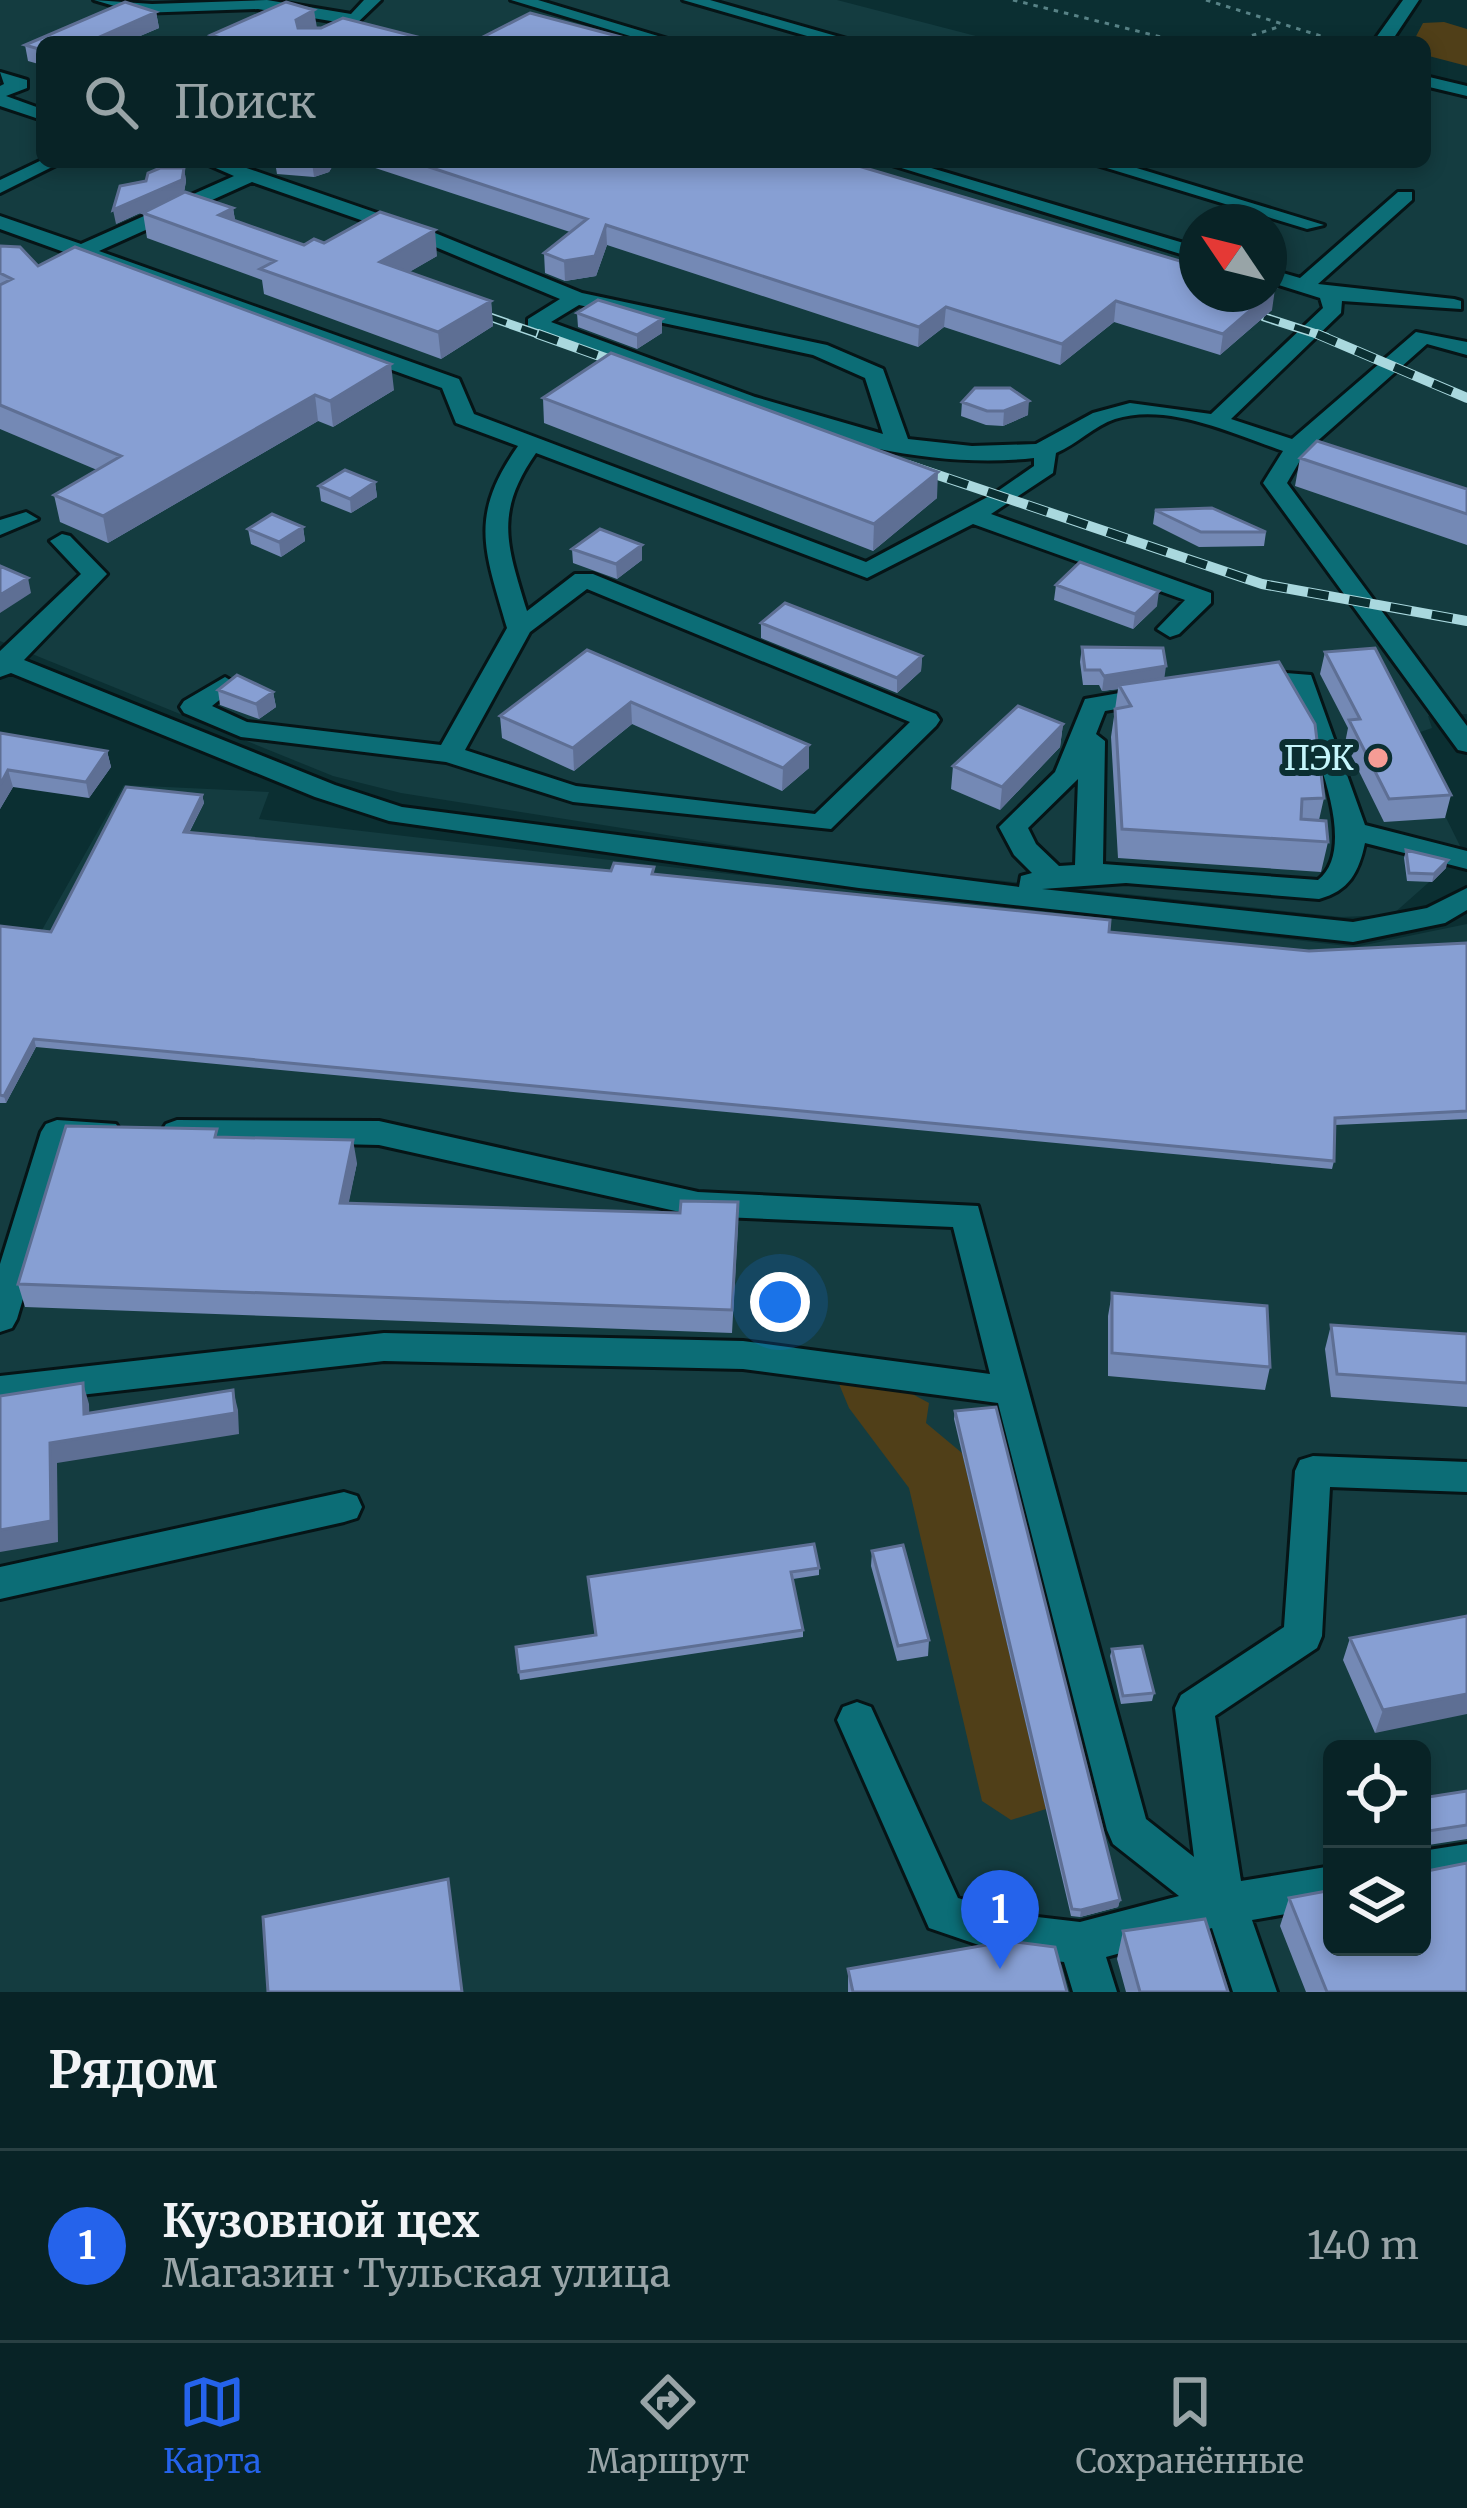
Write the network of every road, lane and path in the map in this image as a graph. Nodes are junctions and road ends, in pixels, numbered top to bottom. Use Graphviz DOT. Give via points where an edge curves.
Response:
graph roads {
  1 [pos="102,0"];
  2 [pos="373,0"];
  3 [pos="519,0"];
  4 [pos="691,0"];
  5 [pos="1012,0"];
  6 [pos="1207,0"];
  7 [pos="1411,0"];
  8 [pos="364,23"];
  9 [pos="1278,27"];
  10 [pos="325,35"];
  11 [pos="648,36"];
  12 [pos="826,36"];
  13 [pos="1157,36"];
  14 [pos="1250,36"];
  15 [pos="1315,36"];
  16 [pos="1386,36"];
  17 [pos="0,77"];
  18 [pos="1431,82"];
  19 [pos="1467,91"];
  20 [pos="0,96"];
  21 [pos="36,112"];
  22 [pos="40,168"];
  23 [pos="224,168"];
  24 [pos="913,168"];
  25 [pos="1106,168"];
  26 [pos="246,178"];
  27 [pos="0,187"];
  28 [pos="1075,195"];
  29 [pos="1405,196"];
  30 [pos="1058,210"];
  31 [pos="0,222"];
  32 [pos="1315,225"];
  33 [pos="1179,247"];
  34 [pos="87,249"];
  35 [pos="1287,281"];
  36 [pos="1304,286"];
  37 [pos="1330,294"];
  38 [pos="576,298"];
  39 [pos="1461,299"];
  40 [pos="1423,336"];
  41 [pos="1467,349"];
  42 [pos="1216,422"];
  43 [pos="898,444"];
  44 [pos="530,445"];
  45 [pos="1296,448"];
  46 [pos="1045,449"];
  47 [pos="971,515"];
  48 [pos="26,519"];
  49 [pos="0,528"];
  50 [pos="62,541"];
  51 [pos="520,628"];
  52 [pos="1170,629"];
  53 [pos="2,663"];
  54 [pos="1228,682"];
  55 [pos="225,685"];
  56 [pos="1184,690"];
  57 [pos="1092,741"];
  58 [pos="1467,744"];
  59 [pos="449,754"];
  60 [pos="1353,831"];
  61 [pos="1467,860"];
  62 [pos="1049,873"];
  63 [pos="1089,873"];
  64 [pos="1008,895"];
  65 [pos="1467,897"];
  66 [pos="0,1319"];
  67 [pos="0,1390"];
  68 [pos="1013,1391"];
  69 [pos="1467,1477"];
  70 [pos="344,1507"];
  71 [pos="0,1583"];
  72 [pos="857,1720"];
  73 [pos="1467,1864"];
  74 [pos="1431,1870"];
  75 [pos="1323,1888"];
  76 [pos="1222,1905"];
  77 [pos="1080,1943"];
  78 [pos="1095,1992"];
  79 [pos="1256,1992"];
  1 -- 8 [label="street" via="152,14 220,4 303,6"];
  2 -- 8 [label="street"];
  3 -- 11 [label="street"];
  4 -- 12 [label="street"];
  5 -- 13 [label="path"];
  6 -- 9 [label="path"];
  7 -- 16 [label="street"];
  8 -- 10 [label="street"];
  9 -- 14 [label="path"];
  9 -- 15 [label="path"];
  17 -- 20 [label="street" via="21,84"];
  18 -- 19 [label="street"];
  20 -- 21 [label="street"];
  22 -- 27 [label="street"];
  23 -- 26 [label="street"];
  24 -- 30 [label="street"];
  25 -- 32 [label="street"];
  26 -- 34 [label="street"];
  26 -- 38 [label="street" via="428,237"];
  28 -- 30 [label="street"];
  29 -- 36 [label="street"];
  30 -- 33 [label="street"];
  31 -- 34 [label="street"];
  34 -- 44 [label="street" via="451,384 464,418"];
  35 -- 36 [label="street"];
  36 -- 37 [label="street"];
  37 -- 39 [label="street"];
  37 -- 42 [label="street" via="1334,309 1314,333"];
  38 -- 43 [label="street" via="819,350 875,374"];
  38 -- 43 [label="street" via="535,322"];
  39 -- 40 [label="street"];
  40 -- 41 [label="street"];
  40 -- 45 [label="street"];
  42 -- 45 [label="street"];
  42 -- 46 [label="street" via="1147,410 1111,413"];
  43 -- 46 [label="street"];
  44 -- 47 [label="street" via="867,572"];
  44 -- 51 [label="street" via="499,486 490,523"];
  45 -- 58 [label="street" via="1275,483"];
  46 -- 47 [label="street" via="1045,468"];
  47 -- 52 [label="street" via="1202,598"];
  48 -- 49 [label="street"];
  50 -- 53 [label="street" via="95,574"];
  51 -- 59 [label="street"];
  51 -- 59 [label="street" via="584,579 927,720 821,823 573,794"];
  53 -- 64 [label="street" via="400,814"];
  54 -- 60 [label="street" via="1301,680"];
  55 -- 59 [label="street" via="193,707 242,729"];
  56 -- 62 [label="street" via="1094,705 1067,775 1013,827"];
  57 -- 63 [label="street"];
  60 -- 61 [label="street"];
  60 -- 63 [label="street" via="1342,876 1319,890"];
  62 -- 63 [label="street"];
  62 -- 64 [label="street"];
  64 -- 65 [label="street" via="1353,932 1436,916"];
  66 -- 68 [label="street" via="57,1132 380,1132 698,1204 966,1215"];
  67 -- 68 [label="street" via="383,1347 743,1354"];
  68 -- 76 [label="street" via="1128,1830"];
  69 -- 76 [label="street" via="1312,1471 1303,1636 1195,1708 1201,1806"];
  70 -- 71 [label="street"];
  72 -- 77 [label="street" via="944,1914 1011,1935"];
  73 -- 74 [label="street"];
  75 -- 76 [label="street"];
  76 -- 77 [label="street"];
  76 -- 79 [label="street"];
  77 -- 78 [label="street"];
}
